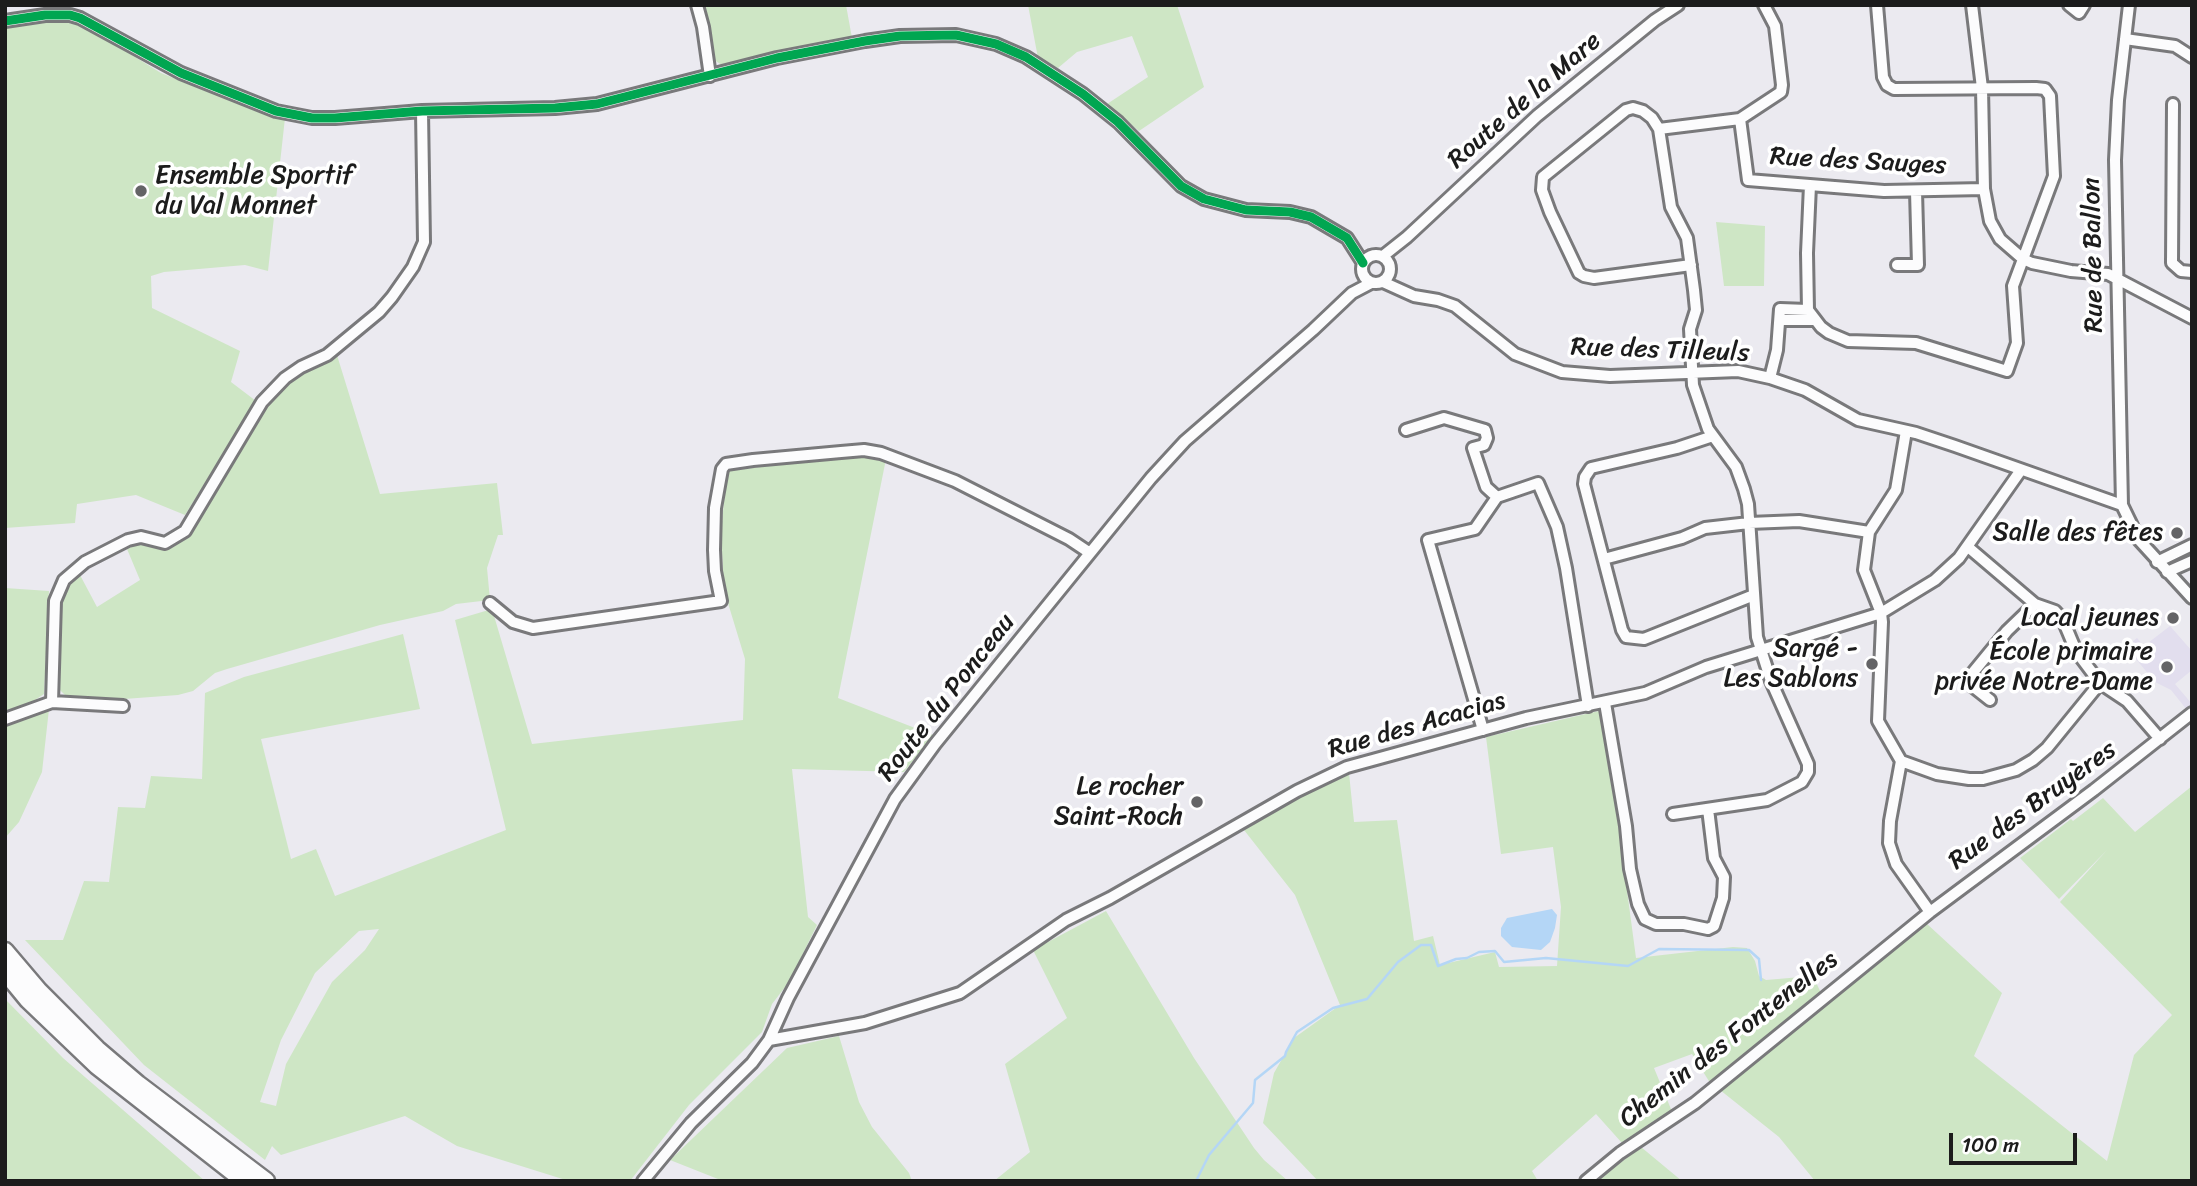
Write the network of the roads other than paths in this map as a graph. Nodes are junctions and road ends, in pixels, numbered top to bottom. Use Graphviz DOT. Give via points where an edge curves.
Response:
graph roads {
  1 [pos="697,5"];
  2 [pos="1678,5"];
  3 [pos="1764,5"];
  4 [pos="1877,5"];
  5 [pos="1972,5"];
  6 [pos="2069,5"];
  7 [pos="2084,5"];
  8 [pos="2129,5"];
  9 [pos="5,21"];
  10 [pos="2125,39"];
  11 [pos="2192,57"];
  12 [pos="710,76"];
  13 [pos="1982,88"];
  14 [pos="2173,104"];
  15 [pos="422,111"];
  16 [pos="1740,119"];
  17 [pos="1659,129"];
  18 [pos="1810,186"];
  19 [pos="1984,189"];
  20 [pos="1916,191"];
  21 [pos="2023,259"];
  22 [pos="1691,265"];
  23 [pos="1897,265"];
  24 [pos="1377,269"];
  25 [pos="2192,272"];
  26 [pos="2117,278"];
  27 [pos="1808,310"];
  28 [pos="2192,318"];
  29 [pos="1780,320"];
  30 [pos="1814,320"];
  31 [pos="1692,374"];
  32 [pos="1770,378"];
  33 [pos="1406,430"];
  34 [pos="1906,431"];
  35 [pos="1713,436"];
  36 [pos="2021,470"];
  37 [pos="1497,497"];
  38 [pos="2122,505"];
  39 [pos="1749,523"];
  40 [pos="1869,532"];
  41 [pos="2192,545"];
  42 [pos="1968,547"];
  43 [pos="1090,553"];
  44 [pos="1604,559"];
  45 [pos="2192,561"];
  46 [pos="2157,562"];
  47 [pos="2167,572"];
  48 [pos="1754,595"];
  49 [pos="2192,598"];
  50 [pos="490,603"];
  51 [pos="2035,604"];
  52 [pos="1881,613"];
  53 [pos="1760,649"];
  54 [pos="2101,683"];
  55 [pos="1990,701"];
  56 [pos="52,702"];
  57 [pos="1605,703"];
  58 [pos="123,706"];
  59 [pos="1588,706"];
  60 [pos="2192,713"];
  61 [pos="5,719"];
  62 [pos="1483,730"];
  63 [pos="2160,739"];
  64 [pos="1901,761"];
  65 [pos="1708,809"];
  66 [pos="1673,814"];
  67 [pos="1930,912"];
  68 [pos="1901,936"];
  69 [pos="5,951"];
  70 [pos="5,972"];
  71 [pos="769,1040"];
  72 [pos="244,1181"];
  73 [pos="266,1181"];
  74 [pos="643,1181"];
  75 [pos="1586,1181"];
  1 -- 12 [label="street"];
  2 -- 24 [label="street, Route de la Mare" via="1537,116"];
  3 -- 16 [label="street" via="1775,26 1781,92"];
  4 -- 13 [label="street" via="1883,77 1890,87"];
  5 -- 13 [label="street"];
  6 -- 7 [label="street" via="2079,13"];
  8 -- 10 [label="street, Rue de Ballon"];
  9 -- 15 [label="street" via="45,15 80,18 181,73 289,114 335,118"];
  10 -- 11 [label="street" via="2175,46"];
  10 -- 26 [label="street, Rue de Ballon" via="2115,131"];
  12 -- 15 [label="street" via="597,104"];
  12 -- 24 [label="street" via="777,58 900,36 976,39 1026,57 1083,94 1118,122 1181,186 1229,207 1311,217 1347,238"];
  13 -- 19 [label="street"];
  13 -- 21 [label="street" via="2045,89 2050,96 2054,176"];
  14 -- 25 [label="street" via="2172,263 2181,271"];
  15 -- 56 [label="street" via="424,242 414,267 379,312 327,355 285,378 262,402 185,531 165,543 141,537 128,540 85,562 64,580 55,600"];
  16 -- 17 [label="street"];
  16 -- 18 [label="street, Rue des Sauges" via="1748,180"];
  17 -- 22 [label="street" via="1671,207 1687,238"];
  17 -- 22 [label="street" via="1643,111 1626,110 1546,173 1542,190 1584,276"];
  18 -- 20 [label="street, Rue des Sauges"];
  18 -- 27 [label="street"];
  19 -- 20 [label="street, Rue des Sauges"];
  19 -- 21 [label="street" via="1994,231"];
  20 -- 23 [label="street" via="1917,265"];
  21 -- 26 [label="street" via="2042,267"];
  21 -- 30 [label="street" via="2013,286 2017,343 2007,371 1916,343 1848,341 1829,334"];
  22 -- 31 [label="street" via="1696,310 1690,329"];
  24 -- 31 [label="street, Rue des Tilleuls" via="1406,293 1455,306 1515,354 1562,372"];
  24 -- 43 [label="street, Route du Ponceau" via="1185,441"];
  26 -- 28 [label="street"];
  26 -- 38 [label="street, Rue de Ballon"];
  27 -- 29 [label="street" via="1780,309"];
  27 -- 30 [label="street"];
  29 -- 30 [label="street"];
  29 -- 32 [label="street"];
  31 -- 32 [label="street, Rue des Tilleuls" via="1738,371"];
  31 -- 35 [label="street" via="1698,403"];
  32 -- 34 [label="street, Rue des Tilleuls" via="1805,390 1858,420"];
  33 -- 37 [label="street" via="1444,418 1485,430 1484,445 1473,448 1486,487"];
  34 -- 36 [label="street, Rue des Tilleuls"];
  34 -- 40 [label="street" via="1896,491"];
  35 -- 39 [label="street" via="1736,467"];
  35 -- 44 [label="street" via="1588,471 1584,484"];
  36 -- 38 [label="street, Rue des Tilleuls"];
  36 -- 42 [label="street, Rue des Acacias"];
  37 -- 59 [label="street" via="1538,483 1557,527"];
  37 -- 62 [label="street" via="1475,529 1428,540"];
  38 -- 46 [label="street" via="2139,540"];
  39 -- 40 [label="street" via="1799,521"];
  39 -- 44 [label="street" via="1705,527 1682,538"];
  39 -- 48 [label="street"];
  40 -- 52 [label="street" via="1864,570"];
  41 -- 46 [label="street"];
  42 -- 51 [label="street"];
  42 -- 52 [label="street, Rue des Acacias" via="1935,580"];
  43 -- 50 [label="street" via="930,471 864,450 726,464 714,532 721,601 533,628 513,622"];
  43 -- 71 [label="street, Route du Ponceau" via="895,799"];
  44 -- 48 [label="street" via="1622,631 1632,639 1644,639"];
  45 -- 47 [label="street"];
  46 -- 47 [label="street"];
  47 -- 49 [label="street"];
  48 -- 53 [label="street"];
  51 -- 54 [label="street" via="2055,611 2063,620 2076,651"];
  51 -- 55 [label="street" via="1966,681"];
  52 -- 53 [label="street, Rue des Acacias"];
  52 -- 64 [label="street" via="1878,721"];
  53 -- 57 [label="street, Rue des Acacias" via="1645,694"];
  53 -- 65 [label="street" via="1808,772 1802,782 1767,800"];
  54 -- 63 [label="street" via="2127,701"];
  54 -- 64 [label="street" via="2047,748 2016,770 1969,779"];
  56 -- 58 [label="street"];
  56 -- 61 [label="street"];
  57 -- 59 [label="street, Rue des Acacias"];
  57 -- 65 [label="street" via="1638,904 1645,919 1656,925 1714,926 1724,877 1714,858"];
  59 -- 62 [label="street, Rue des Acacias"];
  60 -- 63 [label="street, Rue des Bruyères"];
  62 -- 71 [label="street, Rue des Acacias" via="1392,753 1322,778 1066,920 960,993 865,1023"];
  63 -- 67 [label="street, Rue des Bruyères"];
  64 -- 67 [label="street" via="1889,843 1896,864"];
  65 -- 66 [label="street"];
  67 -- 68 [label="street, Rue des Bruyères"];
  68 -- 75 [label="street, Chemin des Fontenelles" via="1695,1102"];
  69 -- 73 [label="highway" via="97,1049"];
  70 -- 72 [label="highway" via="97,1066"];
  71 -- 74 [label="street, Route du Ponceau" via="752,1063 691,1122"];
}
